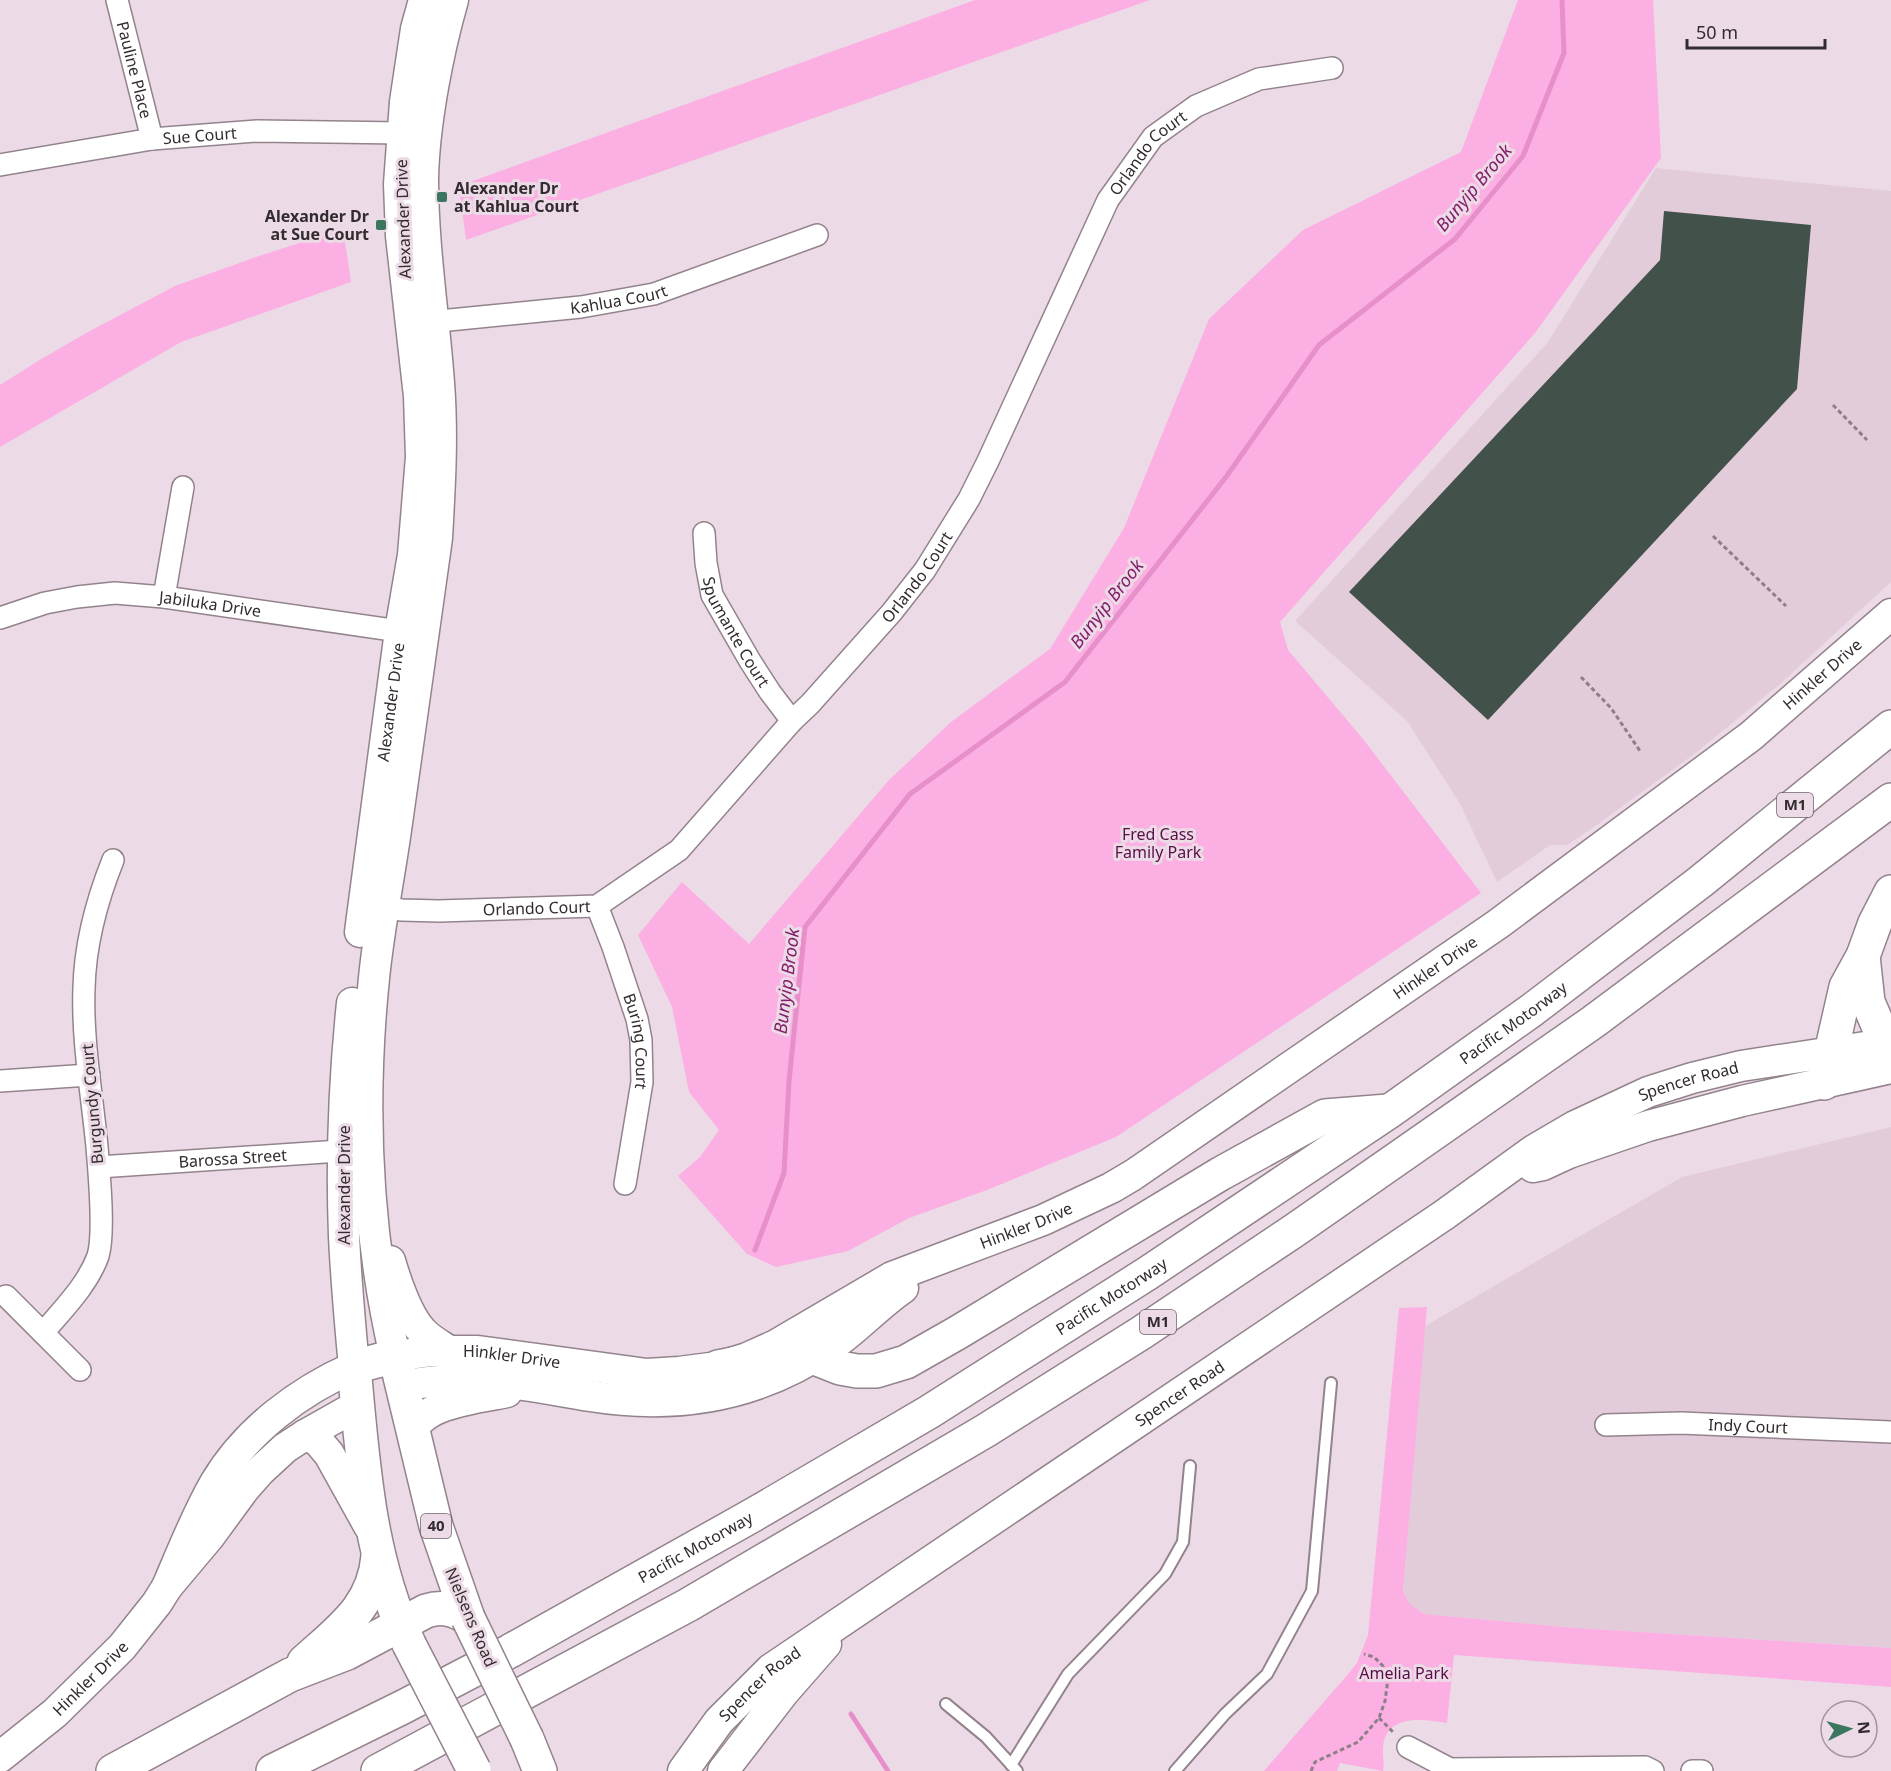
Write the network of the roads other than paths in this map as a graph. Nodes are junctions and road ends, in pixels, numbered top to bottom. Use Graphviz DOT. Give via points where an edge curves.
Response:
graph roads {
  1 [pos="117,0"];
  2 [pos="424,0"];
  3 [pos="453,0"];
  4 [pos="1332,68"];
  5 [pos="402,133"];
  6 [pos="152,139"];
  7 [pos="0,165"];
  8 [pos="818,235"];
  9 [pos="421,322"];
  10 [pos="183,487"];
  11 [pos="704,533"];
  12 [pos="164,597"];
  13 [pos="1891,614"];
  14 [pos="0,618"];
  15 [pos="411,633"];
  16 [pos="792,721"];
  17 [pos="1891,727"];
  18 [pos="1891,800"];
  19 [pos="113,860"];
  20 [pos="1891,892"];
  21 [pos="373,906"];
  22 [pos="597,906"];
  23 [pos="1863,956"];
  24 [pos="1889,1052"];
  25 [pos="1828,1068"];
  26 [pos="89,1075"];
  27 [pos="0,1081"];
  28 [pos="1389,1111"];
  29 [pos="359,1158"];
  30 [pos="99,1167"];
  31 [pos="625,1184"];
  32 [pos="942,1260"];
  33 [pos="6,1296"];
  34 [pos="43,1333"];
  35 [pos="449,1351"];
  36 [pos="814,1358"];
  37 [pos="718,1367"];
  38 [pos="354,1368"];
  39 [pos="80,1370"];
  40 [pos="398,1371"];
  41 [pos="1331,1383"];
  42 [pos="536,1386"];
  43 [pos="358,1405"];
  44 [pos="1606,1425"];
  45 [pos="413,1431"];
  46 [pos="1891,1432"];
  47 [pos="305,1434"];
  48 [pos="1190,1466"];
  49 [pos="375,1544"];
  50 [pos="167,1587"];
  51 [pos="852,1615"];
  52 [pos="468,1618"];
  53 [pos="405,1634"];
  54 [pos="290,1675"];
  55 [pos="946,1704"];
  56 [pos="719,1721"];
  57 [pos="1408,1748"];
  58 [pos="532,1751"];
  59 [pos="0,1757"];
  60 [pos="1014,1768"];
  61 [pos="113,1771"];
  62 [pos="273,1771"];
  63 [pos="378,1771"];
  64 [pos="474,1771"];
  65 [pos="554,1771"];
  66 [pos="668,1771"];
  67 [pos="683,1771"];
  68 [pos="723,1771"];
  69 [pos="1175,1771"];
  70 [pos="1653,1771"];
  71 [pos="1692,1771"];
  72 [pos="1702,1771"];
  1 -- 6 [label="street, Pauline Place"];
  2 -- 5 [label="street, Alexander Drive / 40" via="409,69"];
  3 -- 9 [label="street, Alexander Drive / 40" via="427,132"];
  4 -- 16 [label="street, Orlando Court" via="1259,79 1196,106 1153,137 1108,200 988,461 954,524 892,612"];
  5 -- 6 [label="street, Sue Court" via="257,131"];
  5 -- 9 [label="street, Alexander Drive / 40" via="400,236"];
  6 -- 7 [label="street, Sue Court"];
  8 -- 9 [label="street, Kahlua Court" via="654,294 581,307"];
  9 -- 15 [label="street, Alexander Drive / 40" via="439,384 441,474 437,538"];
  10 -- 12 [label="street"];
  11 -- 16 [label="street, Spumante Court" via="712,595 750,661"];
  12 -- 14 [label="street, Jabiluka Drive" via="115,593 77,597"];
  12 -- 15 [label="street, Jabiluka Drive"];
  13 -- 32 [label="street, Hinkler Drive" via="1751,736 1498,924 1133,1175 1043,1220"];
  15 -- 21 [label="street, Alexander Drive / 40" via="396,831"];
  16 -- 22 [label="street, Orlando Court" via="679,850"];
  17 -- 28 [label="main road, Pacific Motorway / M1" via="1700,882 1532,1010"];
  18 -- 63 [label="main road, M1" via="1593,1022 1141,1333 985,1431 688,1605"];
  19 -- 26 [label="street, Burgundy Court" via="93,923 86,964 84,1016"];
  20 -- 23 [label="main road"];
  21 -- 22 [label="street, Orlando Court" via="439,911"];
  21 -- 29 [label="street, Alexander Drive / 40" via="370,1023"];
  22 -- 31 [label="street, Buring Court" via="641,1040 642,1083"];
  23 -- 24 [label="main road" via="1868,1002"];
  23 -- 25 [label="main road" via="1846,987"];
  24 -- 25 [label="street, Spencer Road"];
  25 -- 51 [label="street, Spencer Road" via="1741,1066 1647,1092 1575,1126 1533,1150 1444,1215"];
  26 -- 27 [label="street"];
  26 -- 30 [label="street, Burgundy Court"];
  28 -- 36 [label="main road" via="1325,1116 1220,1174 906,1362 864,1372"];
  28 -- 62 [label="main road, Pacific Motorway / M1" via="1148,1273 928,1412 510,1651"];
  29 -- 30 [label="street, Barossa Street"];
  29 -- 35 [label="street" via="388,1254 415,1322 422,1332"];
  29 -- 38 [label="street, Alexander Drive / 40" via="344,1234"];
  29 -- 40 [label="street, Alexander Drive / 40"];
  30 -- 34 [label="street, Burgundy Court" via="98,1256 81,1288"];
  32 -- 36 [label="street, Hinkler Drive"];
  32 -- 37 [label="street, Hinkler Drive" via="882,1283 776,1345"];
  33 -- 34 [label="street"];
  34 -- 39 [label="street"];
  35 -- 37 [label="street, Hinkler Drive" via="647,1374"];
  35 -- 40 [label="street, Hinkler Drive" via="421,1352"];
  36 -- 37 [label="main road" via="795,1352"];
  36 -- 42 [label="street, Hinkler Drive" via="755,1384 689,1400 630,1401"];
  38 -- 40 [label="main road, Hinkler Drive"];
  38 -- 43 [label="main road, Alexander Drive / 40"];
  38 -- 50 [label="street, Hinkler Drive" via="294,1401 238,1452 216,1482"];
  40 -- 42 [label="street, Hinkler Drive" via="438,1380 493,1380"];
  40 -- 43 [label="main road, Hinkler Drive" via="376,1395"];
  40 -- 45 [label="main road, Nielsens Road / 40"];
  41 -- 69 [label="lane" via="1312,1591 1267,1674 1224,1714"];
  42 -- 45 [label="street" via="443,1407 430,1412"];
  43 -- 47 [label="street, Hinkler Drive"];
  43 -- 49 [label="main road, 40" via="364,1479"];
  44 -- 46 [label="street, Indy Court" via="1681,1423"];
  45 -- 52 [label="main road, Nielsens Road / 40" via="436,1526"];
  47 -- 49 [label="street" via="329,1454"];
  47 -- 50 [label="street, Hinkler Drive" via="260,1471"];
  48 -- 60 [label="lane" via="1183,1542 1165,1574 1068,1674"];
  49 -- 53 [label="main road, 40"];
  49 -- 54 [label="main road" via="373,1586 360,1607"];
  50 -- 59 [label="street, Hinkler Drive" via="122,1647 92,1678"];
  51 -- 56 [label="street, Spencer Road" via="771,1668"];
  51 -- 68 [label="street, Spencer Road" via="784,1692"];
  52 -- 53 [label="main road" via="452,1609 426,1611"];
  52 -- 58 [label="main road, Nielsens Road / 40, bridge"];
  53 -- 54 [label="main road"];
  53 -- 64 [label="main road, 40, bridge"];
  54 -- 61 [label="main road"];
  55 -- 60 [label="lane" via="986,1737"];
  56 -- 66 [label="street"];
  56 -- 67 [label="street, Spencer Road"];
  57 -- 70 [label="street" via="1450,1770 1645,1767"];
  58 -- 65 [label="street"];
  71 -- 72 [label="street"];
}
